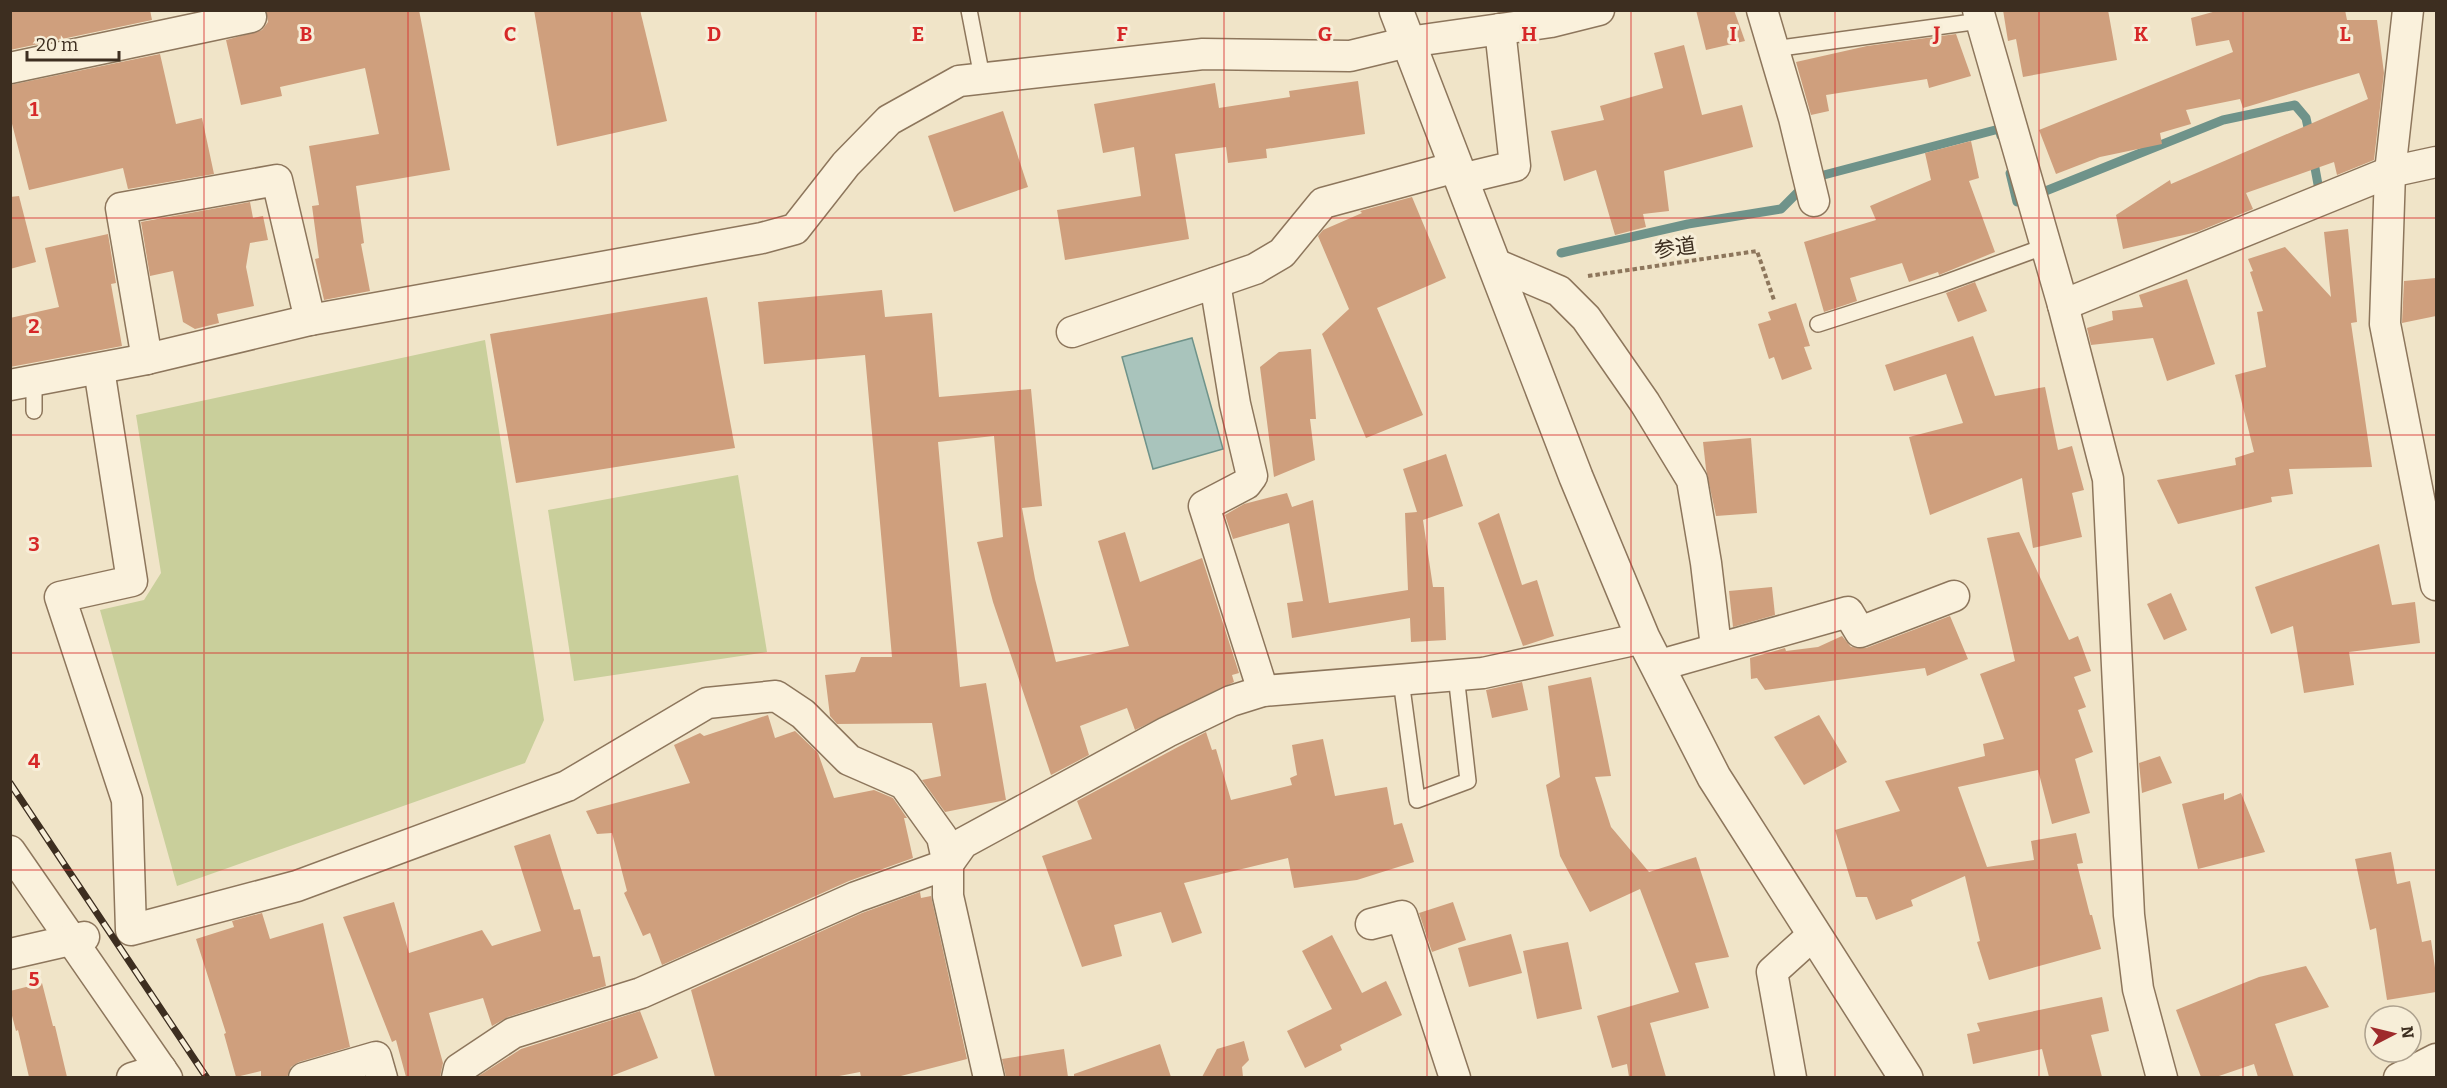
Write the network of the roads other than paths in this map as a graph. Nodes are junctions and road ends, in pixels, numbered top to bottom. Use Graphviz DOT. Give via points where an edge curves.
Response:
graph roads {
  1 [pos="969,10"];
  2 [pos="1396,10"];
  3 [pos="1599,10"];
  4 [pos="1762,10"];
  5 [pos="2408,10"];
  6 [pos="1979,16"];
  7 [pos="251,17"];
  8 [pos="1500,29"];
  9 [pos="1408,42"];
  10 [pos="1773,49"];
  11 [pos="10,68"];
  12 [pos="982,77"];
  13 [pos="2436,162"];
  14 [pos="2390,172"];
  15 [pos="1459,173"];
  16 [pos="1814,201"];
  17 [pos="2046,246"];
  18 [pos="1493,263"];
  19 [pos="1215,283"];
  20 [pos="2063,305"];
  21 [pos="310,320"];
  22 [pos="1818,324"];
  23 [pos="1072,332"];
  24 [pos="147,359"];
  25 [pos="99,369"];
  26 [pos="22,383"];
  27 [pos="34,411"];
  28 [pos="2436,585"];
  29 [pos="1954,596"];
  30 [pos="1716,647"];
  31 [pos="1650,652"];
  32 [pos="1456,675"];
  33 [pos="1401,680"];
  34 [pos="1263,691"];
  35 [pos="10,851"];
  36 [pos="948,864"];
  37 [pos="1371,924"];
  38 [pos="1814,934"];
  39 [pos="78,938"];
  40 [pos="10,954"];
  41 [pos="2436,1059"];
  42 [pos="164,1073"];
  43 [pos="132,1077"];
  44 [pos="304,1077"];
  45 [pos="382,1077"];
  46 [pos="457,1077"];
  47 [pos="989,1077"];
  48 [pos="1455,1077"];
  49 [pos="1791,1077"];
  50 [pos="1906,1077"];
  51 [pos="2162,1077"];
  52 [pos="2399,1077"];
  1 -- 12 [label="lane"];
  2 -- 9 [label="street"];
  3 -- 8 [label="street"];
  4 -- 10 [label="street"];
  5 -- 14 [label="street"];
  6 -- 10 [label="lane"];
  6 -- 17 [label="street"];
  7 -- 11 [label="street"];
  8 -- 9 [label="street"];
  8 -- 15 [label="street" via="1515,166"];
  9 -- 12 [label="street" via="1350,56 1203,54"];
  9 -- 15 [label="street"];
  10 -- 16 [label="street"];
  12 -- 21 [label="street" via="959,81 889,120 846,164 795,229"];
  13 -- 14 [label="street"];
  14 -- 20 [label="street"];
  14 -- 28 [label="street" via="2385,324"];
  15 -- 18 [label="street"];
  15 -- 19 [label="street" via="1323,203 1282,253 1255,269"];
  17 -- 20 [label="street"];
  17 -- 22 [label="lane"];
  18 -- 30 [label="street" via="1559,291 1586,318 1692,480"];
  18 -- 31 [label="street" via="1576,477"];
  19 -- 23 [label="street"];
  19 -- 34 [label="street" via="1235,404 1252,476 1246,484 1204,506"];
  20 -- 51 [label="street" via="2108,479 2129,915 2138,989"];
  21 -- 24 [label="street"];
  21 -- 24 [label="street" via="277,180 121,208"];
  24 -- 25 [label="street"];
  25 -- 26 [label="street"];
  25 -- 36 [label="street" via="132,581 60,597 127,800 131,930 297,886 567,786 707,703 776,696 803,714 849,760 904,784 942,837"];
  26 -- 27 [label="lane"];
  29 -- 30 [label="street" via="1860,632 1848,612"];
  30 -- 31 [label="street"];
  31 -- 32 [label="street"];
  31 -- 38 [label="street" via="1714,777"];
  32 -- 33 [label="street"];
  32 -- 33 [label="lane" via="1468,781 1417,800"];
  33 -- 34 [label="street"];
  34 -- 36 [label="street" via="1231,701 1167,732 963,843"];
  35 -- 39 [label="street"];
  36 -- 46 [label="street" via="856,897 641,993 513,1033 459,1069"];
  36 -- 47 [label="street" via="948,896"];
  37 -- 48 [label="street" via="1402,916"];
  38 -- 49 [label="street" via="1773,972"];
  38 -- 50 [label="street"];
  39 -- 40 [label="street"];
  39 -- 42 [label="street"];
  41 -- 52 [label="street"];
  42 -- 43 [label="street"];
  44 -- 45 [label="street" via="376,1057"];
}
